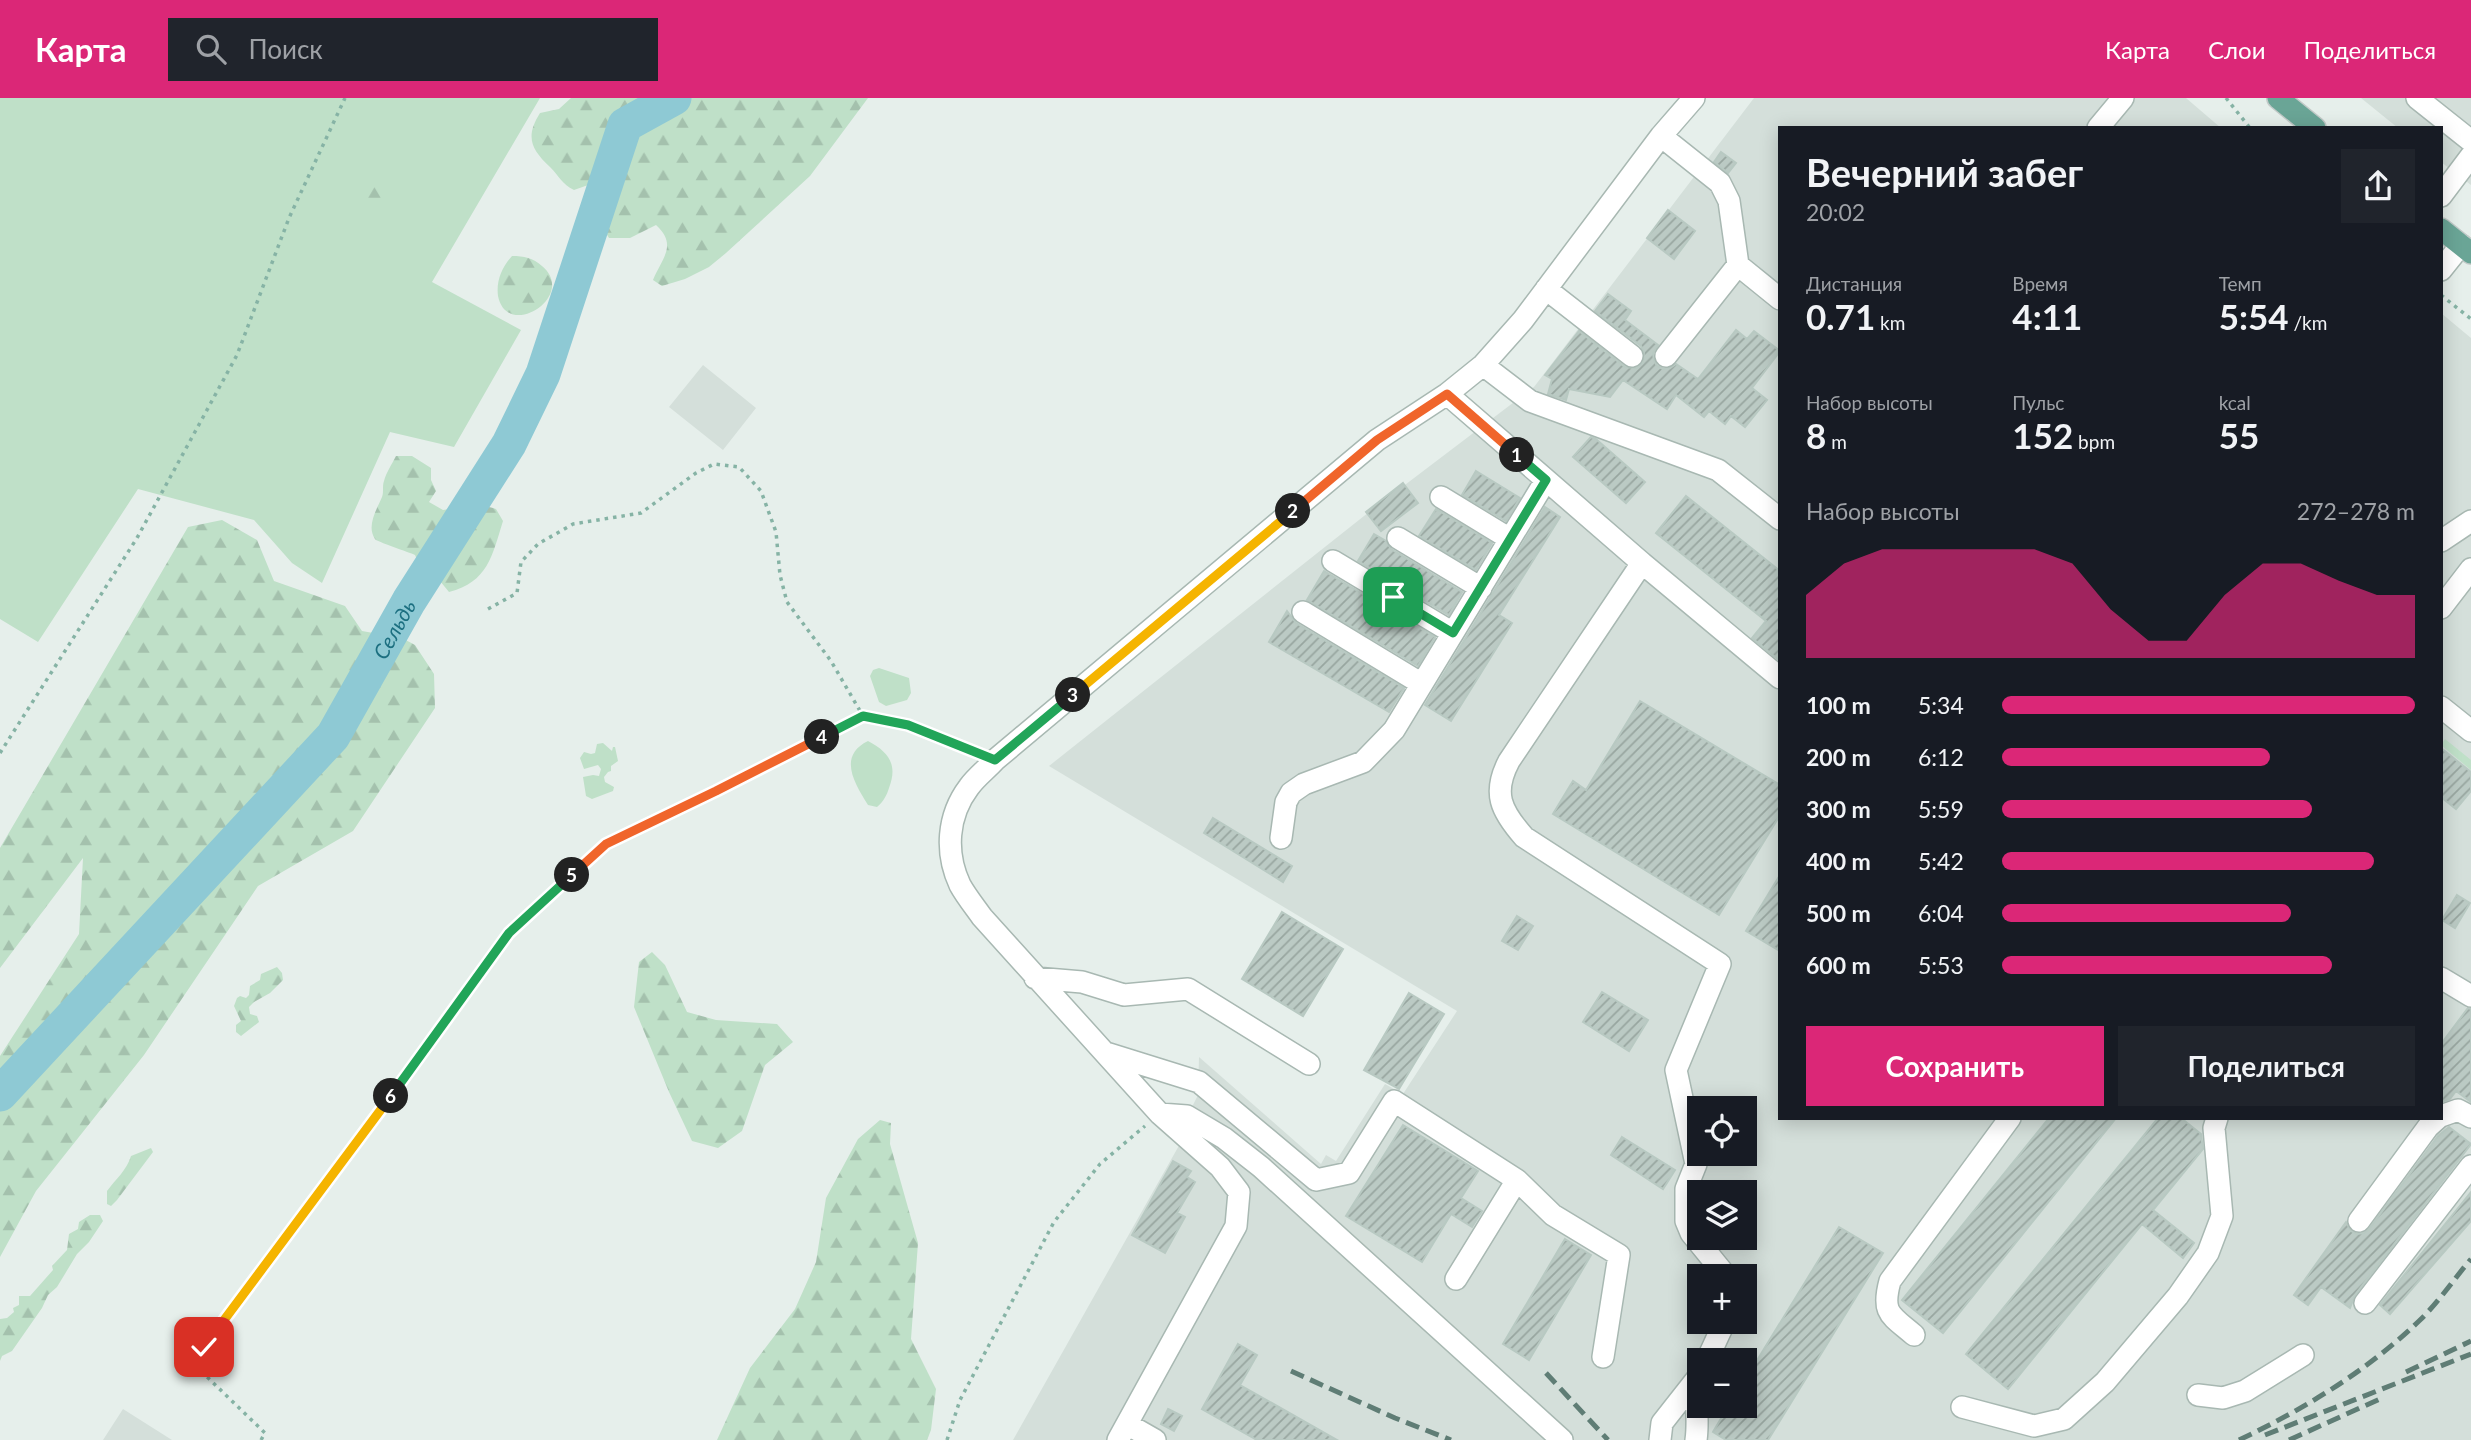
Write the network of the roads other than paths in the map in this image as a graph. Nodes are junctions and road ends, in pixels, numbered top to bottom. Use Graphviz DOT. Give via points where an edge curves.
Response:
graph roads {
  1 [pos="1694,98"];
  2 [pos="2123,98"];
  3 [pos="2278,98"];
  4 [pos="2417,98"];
  5 [pos="2100,126"];
  6 [pos="2313,126"];
  7 [pos="1661,136"];
  8 [pos="2471,141"];
  9 [pos="2471,156"];
  10 [pos="2443,193"];
  11 [pos="2443,231"];
  12 [pos="2466,249"];
  13 [pos="1738,265"];
  14 [pos="2443,268"];
  15 [pos="1546,289"];
  16 [pos="1778,297"];
  17 [pos="1632,356"];
  18 [pos="1666,356"];
  19 [pos="1483,365"];
  20 [pos="1447,394"];
  21 [pos="1546,480"];
  22 [pos="1441,497"];
  23 [pos="1778,517"];
  24 [pos="2471,522"];
  25 [pos="1398,538"];
  26 [pos="1510,538"];
  27 [pos="2443,540"];
  28 [pos="1333,561"];
  29 [pos="1642,563"];
  30 [pos="2471,569"];
  31 [pos="1480,588"];
  32 [pos="2443,605"];
  33 [pos="1303,612"];
  34 [pos="1453,633"];
  35 [pos="1778,676"];
  36 [pos="1422,684"];
  37 [pos="2443,709"];
  38 [pos="2471,731"];
  39 [pos="1281,838"];
  40 [pos="1035,978"];
  41 [pos="2443,979"];
  42 [pos="2471,996"];
  43 [pos="1104,1053"];
  44 [pos="1309,1065"];
  45 [pos="1160,1114"];
  46 [pos="2443,1116"];
  47 [pos="2471,1117"];
  48 [pos="2009,1120"];
  49 [pos="2216,1120"];
  50 [pos="2436,1120"];
  51 [pos="2471,1166"];
  52 [pos="1517,1180"];
  53 [pos="2359,1221"];
  54 [pos="1716,1264"];
  55 [pos="1456,1279"];
  56 [pos="2365,1303"];
  57 [pos="1914,1335"];
  58 [pos="2303,1355"];
  59 [pos="1602,1357"];
  60 [pos="1687,1392"];
  61 [pos="2199,1395"];
  62 [pos="1962,1407"];
  63 [pos="1697,1418"];
  64 [pos="1122,1432"];
  65 [pos="1155,1440"];
  66 [pos="1562,1440"];
  67 [pos="1661,1440"];
  68 [pos="1696,1440"];
  1 -- 7 [label="street"];
  2 -- 5 [label="street"];
  3 -- 6 [label="main road"];
  4 -- 8 [label="street"];
  7 -- 13 [label="street" via="1720,183 1729,201"];
  7 -- 15 [label="street"];
  9 -- 10 [label="street"];
  11 -- 12 [label="main road"];
  12 -- 14 [label="street"];
  13 -- 16 [label="street"];
  13 -- 18 [label="street"];
  15 -- 17 [label="street"];
  15 -- 19 [label="street"];
  19 -- 20 [label="street"];
  19 -- 23 [label="street" via="1530,401 1718,470"];
  20 -- 21 [label="street"];
  20 -- 40 [label="street" via="1377,440 995,760 968,788 949,838 960,885"];
  21 -- 26 [label="street"];
  21 -- 29 [label="street"];
  22 -- 26 [label="street"];
  24 -- 27 [label="street"];
  25 -- 31 [label="street"];
  26 -- 31 [label="street"];
  28 -- 34 [label="street"];
  29 -- 35 [label="street"];
  29 -- 54 [label="street" via="1509,761 1500,779 1501,800 1509,820 1524,837 1720,964 1676,1070 1696,1164 1686,1189 1686,1221"];
  30 -- 32 [label="street"];
  31 -- 34 [label="street"];
  33 -- 36 [label="street"];
  34 -- 36 [label="street"];
  36 -- 39 [label="street" via="1394,730 1363,762 1292,793 1286,802"];
  37 -- 38 [label="street"];
  40 -- 43 [label="street"];
  40 -- 44 [label="street" via="1082,982 1124,995 1188,989"];
  41 -- 42 [label="street"];
  43 -- 45 [label="street"];
  43 -- 52 [label="street" via="1199,1082 1316,1180 1349,1173 1394,1101"];
  45 -- 64 [label="street" via="1220,1167 1239,1192 1236,1226"];
  45 -- 66 [label="street" via="1187,1116 1261,1167"];
  46 -- 47 [label="street" via="2458,1110"];
  48 -- 57 [label="street" via="1891,1281 1885,1298 1889,1313"];
  49 -- 62 [label="street" via="2222,1216 2208,1253 2105,1382 2064,1419 2034,1426"];
  50 -- 53 [label="street"];
  51 -- 56 [label="street"];
  52 -- 55 [label="street"];
  52 -- 59 [label="street" via="1553,1215 1619,1255"];
  58 -- 61 [label="street" via="2245,1391 2223,1398"];
  60 -- 67 [label="street" via="1662,1423"];
  63 -- 68 [label="street"];
  64 -- 65 [label="street"];
}
